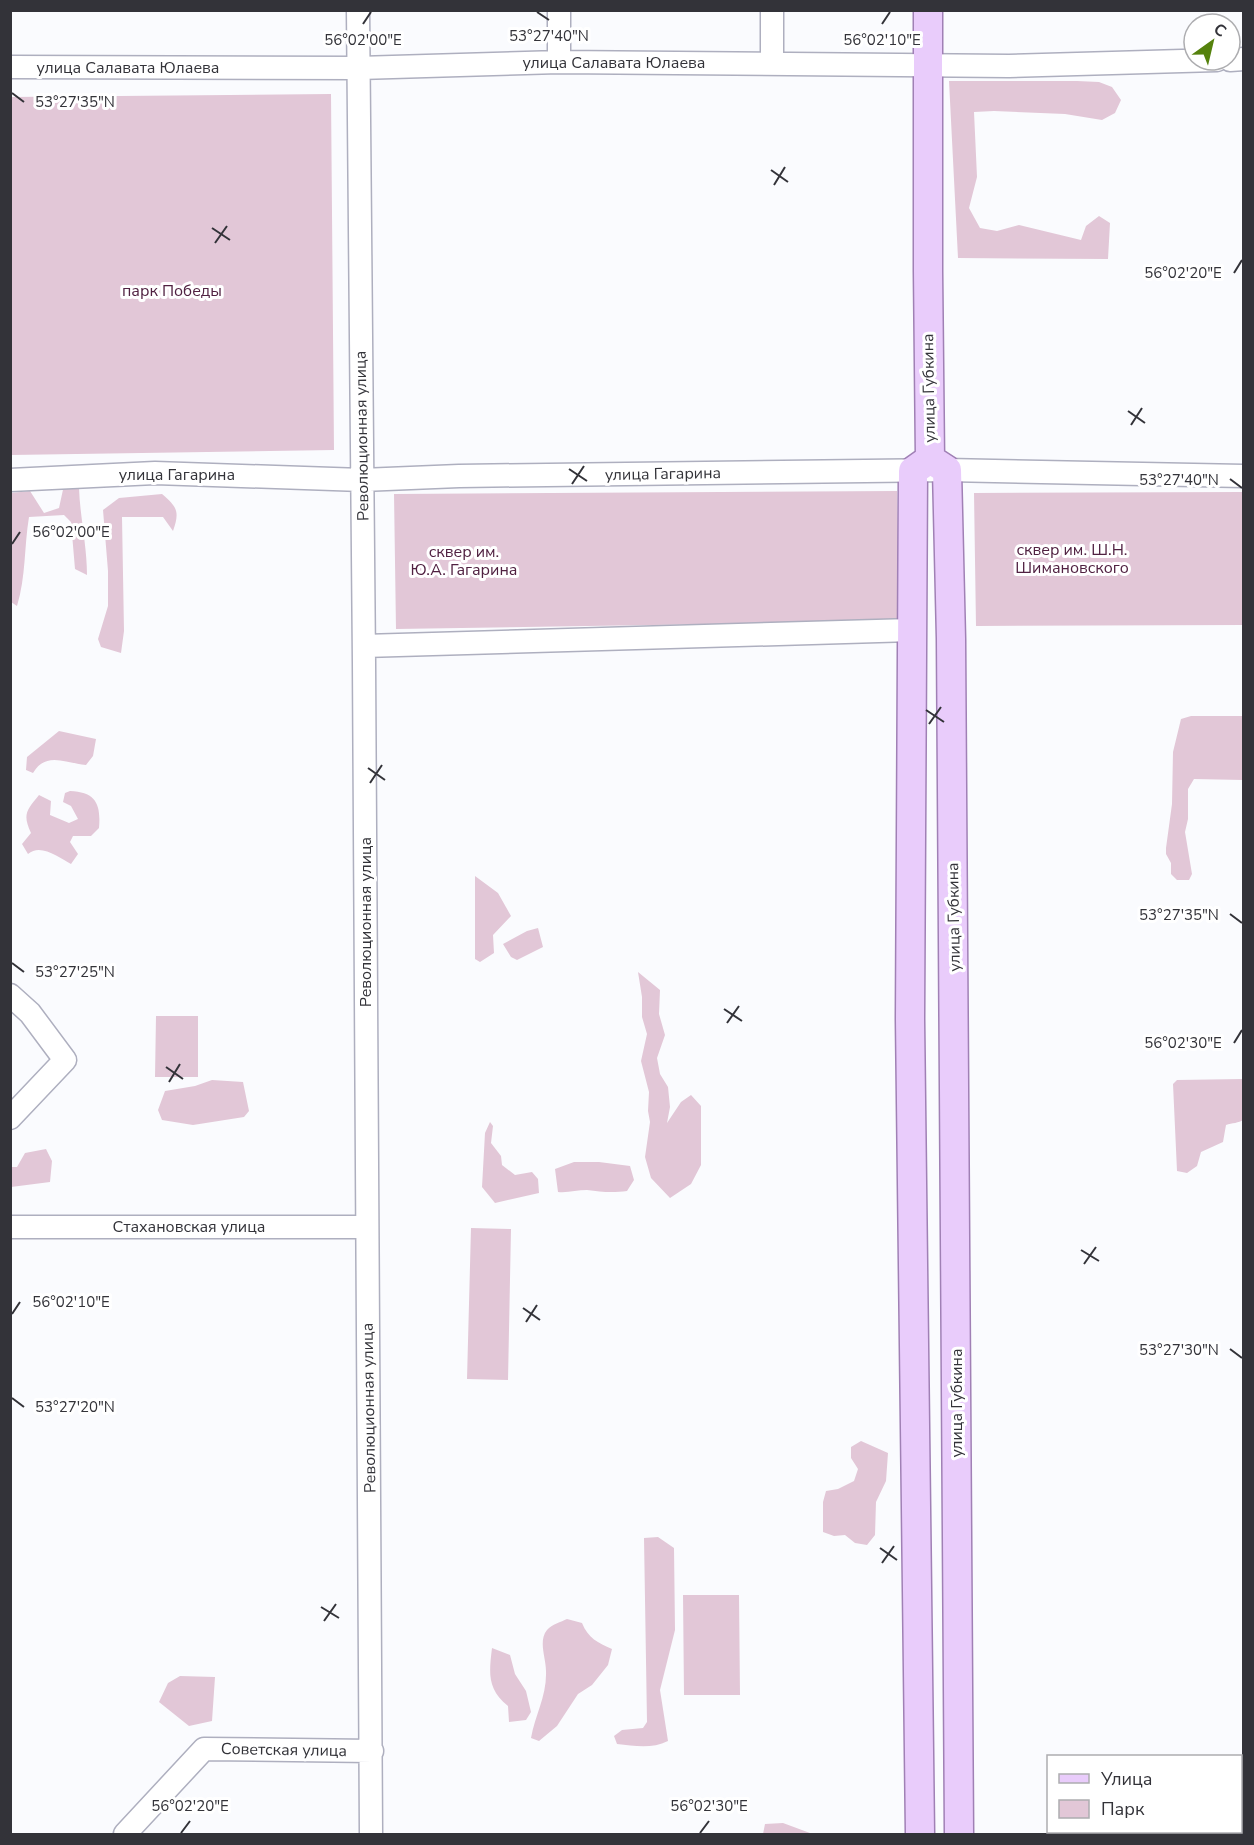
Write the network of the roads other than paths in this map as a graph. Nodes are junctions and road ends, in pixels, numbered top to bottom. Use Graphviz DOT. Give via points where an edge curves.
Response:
graph roads {
  1 [pos="358,10"];
  2 [pos="559,10"];
  3 [pos="772,10"];
  4 [pos="928,10"];
  5 [pos="1182,61"];
  6 [pos="560,62"];
  7 [pos="772,63"];
  8 [pos="929,65"];
  9 [pos="10,67"];
  10 [pos="358,68"];
  11 [pos="930,467"];
  12 [pos="1244,476"];
  13 [pos="10,480"];
  14 [pos="362,480"];
  15 [pos="912,630"];
  16 [pos="364,646"];
  17 [pos="10,995"];
  18 [pos="10,1118"];
  19 [pos="10,1227"];
  20 [pos="367,1227"];
  21 [pos="372,1752"];
  22 [pos="125,1834"];
  23 [pos="371,1834"];
  24 [pos="920,1834"];
  25 [pos="959,1834"];
  1 -- 10 [label="street, Революционная улица"];
  2 -- 6 [label="street"];
  3 -- 7 [label="street"];
  4 -- 8 [label="main road, улица Губкина"];
  5 -- 8 [label="street, улица Салавата Юлаева"];
  6 -- 7 [label="street, улица Салавата Юлаева"];
  6 -- 10 [label="street, улица Салавата Юлаева"];
  7 -- 8 [label="street, улица Салавата Юлаева"];
  8 -- 11 [label="main road, улица Губкина"];
  9 -- 10 [label="street, улица Салавата Юлаева"];
  10 -- 14 [label="street, Революционная улица"];
  11 -- 12 [label="street, улица Гагарина"];
  11 -- 14 [label="street, улица Гагарина"];
  11 -- 15 [label="main road, улица Губкина"];
  11 -- 25 [label="main road, улица Губкина" via="954,958"];
  13 -- 14 [label="street, улица Гагарина" via="155,473"];
  14 -- 16 [label="street, Революционная улица"];
  15 -- 16 [label="street"];
  15 -- 24 [label="main road, улица Губкина" via="910,1019"];
  16 -- 20 [label="street, Революционная улица"];
  17 -- 18 [label="street" via="30,1013 65,1060"];
  19 -- 20 [label="street, Стахановская улица"];
  20 -- 21 [label="street, Революционная улица"];
  21 -- 22 [label="street, Советская улица" via="204,1749"];
  21 -- 23 [label="street, Революционная улица"];
}
